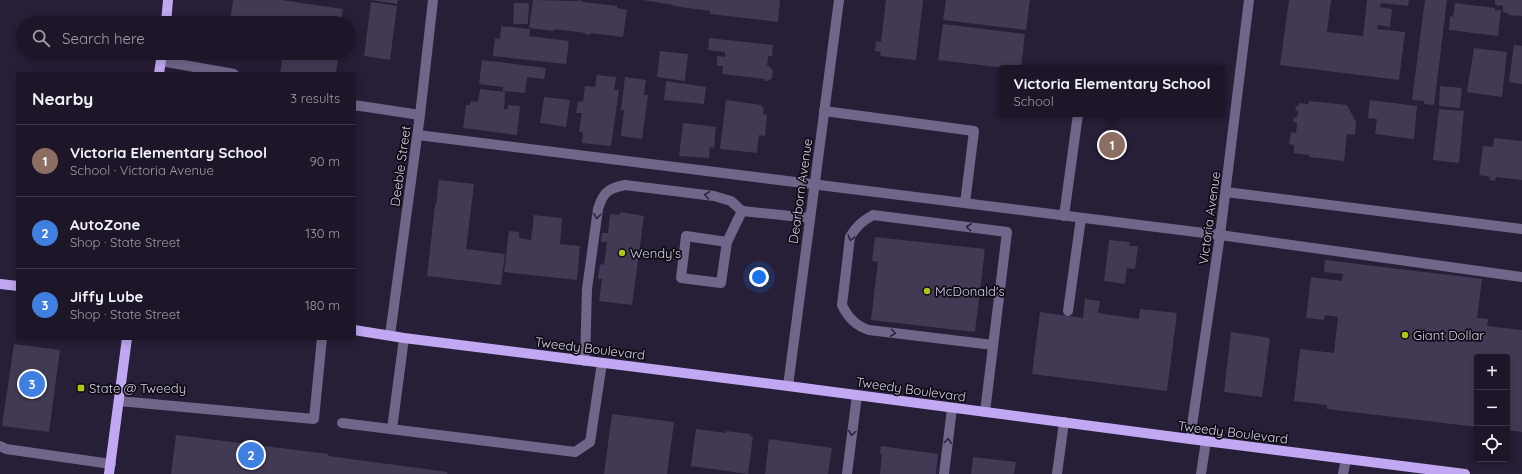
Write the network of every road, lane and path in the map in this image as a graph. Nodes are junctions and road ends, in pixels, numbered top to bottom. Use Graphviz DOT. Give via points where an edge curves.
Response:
graph roads {
  1 [pos="168,0"];
  2 [pos="433,0"];
  3 [pos="839,0"];
  4 [pos="1249,0"];
  5 [pos="167,16"];
  6 [pos="161,60"];
  7 [pos="175,60"];
  8 [pos="159,72"];
  9 [pos="226,72"];
  10 [pos="356,104"];
  11 [pos="824,111"];
  12 [pos="420,115"];
  13 [pos="1078,117"];
  14 [pos="418,135"];
  15 [pos="814,185"];
  16 [pos="1226,192"];
  17 [pos="964,203"];
  18 [pos="742,211"];
  19 [pos="1064,216"];
  20 [pos="810,218"];
  21 [pos="1081,218"];
  22 [pos="1522,229"];
  23 [pos="1220,235"];
  24 [pos="727,242"];
  25 [pos="1522,277"];
  26 [pos="0,284"];
  27 [pos="16,286"];
  28 [pos="1068,311"];
  29 [pos="356,330"];
  30 [pos="390,335"];
  31 [pos="404,338"];
  32 [pos="127,340"];
  33 [pos="322,340"];
  34 [pos="993,345"];
  35 [pos="585,361"];
  36 [pos="602,363"];
  37 [pos="788,386"];
  38 [pos="857,395"];
  39 [pos="119,401"];
  40 [pos="952,408"];
  41 [pos="985,412"];
  42 [pos="1064,422"];
  43 [pos="342,423"];
  44 [pos="392,429"];
  45 [pos="1190,440"];
  46 [pos="1206,441"];
  47 [pos="0,446"];
  48 [pos="1346,459"];
  49 [pos="110,469"];
  50 [pos="846,474"];
  51 [pos="944,474"];
  52 [pos="1057,474"];
  53 [pos="1201,474"];
  54 [pos="1343,474"];
  55 [pos="1466,474"];
  1 -- 5 [label="main road"];
  2 -- 12 [label="street, Deeble Street"];
  3 -- 11 [label="street, Dearborn Avenue"];
  4 -- 16 [label="street, Victoria Avenue"];
  6 -- 8 [label="main road"];
  7 -- 9 [label="street"];
  10 -- 12 [label="street"];
  11 -- 15 [label="street, Dearborn Avenue"];
  11 -- 17 [label="street" via="974,131"];
  12 -- 14 [label="street, Deeble Street"];
  13 -- 19 [label="street"];
  14 -- 15 [label="street"];
  14 -- 30 [label="street, Deeble Street"];
  15 -- 17 [label="street"];
  15 -- 20 [label="street, Dearborn Avenue"];
  16 -- 22 [label="street"];
  16 -- 23 [label="street, Victoria Avenue"];
  17 -- 19 [label="street"];
  18 -- 20 [label="street"];
  18 -- 24 [label="street"];
  18 -- 35 [label="street, one-way" via="730,201 714,196 625,185 606,192 600,200 598,209 588,282"];
  19 -- 21 [label="street"];
  20 -- 37 [label="street, Dearborn Avenue"];
  21 -- 23 [label="street"];
  21 -- 28 [label="street"];
  23 -- 25 [label="street"];
  23 -- 45 [label="street, Victoria Avenue"];
  24 -- 24 [label="street" via="721,283 681,278 686,236"];
  26 -- 27 [label="main road"];
  29 -- 30 [label="main road, Tweedy Boulevard"];
  30 -- 31 [label="main road, Tweedy Boulevard"];
  31 -- 35 [label="main road, Tweedy Boulevard"];
  31 -- 44 [label="street"];
  32 -- 39 [label="main road"];
  33 -- 39 [label="street" via="314,419"];
  34 -- 34 [label="street, one-way" via="1007,232 874,215 863,220 855,228 850,237 842,305 852,320 869,330"];
  34 -- 41 [label="street"];
  35 -- 36 [label="main road, Tweedy Boulevard"];
  36 -- 37 [label="main road, Tweedy Boulevard"];
  36 -- 44 [label="street" via="590,442 574,452"];
  37 -- 38 [label="main road, Tweedy Boulevard"];
  38 -- 40 [label="main road, Tweedy Boulevard"];
  38 -- 50 [label="street, one-way"];
  39 -- 49 [label="main road"];
  40 -- 41 [label="main road, Tweedy Boulevard"];
  51 -- 40 [label="street, one-way"];
  41 -- 42 [label="main road, Tweedy Boulevard"];
  42 -- 45 [label="main road, Tweedy Boulevard"];
  42 -- 52 [label="street"];
  43 -- 44 [label="street"];
  45 -- 46 [label="main road, Tweedy Boulevard"];
  46 -- 48 [label="main road, Tweedy Boulevard"];
  46 -- 53 [label="street"];
  47 -- 49 [label="street"];
  48 -- 54 [label="street"];
  48 -- 55 [label="main road, Tweedy Boulevard"];
}
